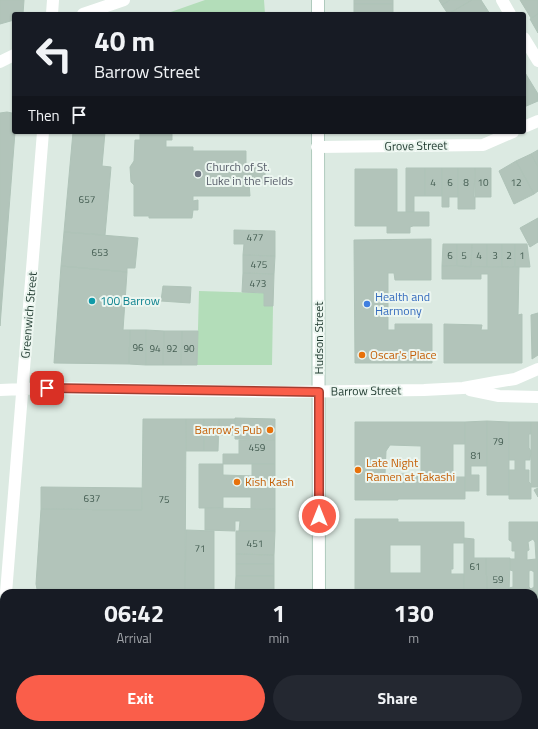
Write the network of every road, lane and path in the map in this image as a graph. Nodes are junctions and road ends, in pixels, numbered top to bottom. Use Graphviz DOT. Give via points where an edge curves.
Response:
graph roads {
  1 [pos="53,0"];
  2 [pos="124,0"];
  3 [pos="318,0"];
  4 [pos="502,0"];
  5 [pos="52,12"];
  6 [pos="89,12"];
  7 [pos="318,12"];
  8 [pos="509,12"];
  9 [pos="526,41"];
  10 [pos="12,56"];
  11 [pos="538,61"];
  12 [pos="0,62"];
  13 [pos="538,121"];
  14 [pos="526,126"];
  15 [pos="44,134"];
  16 [pos="318,134"];
  17 [pos="508,134"];
  18 [pos="317,147"];
  19 [pos="538,369"];
  20 [pos="464,388"];
  21 [pos="23,389"];
  22 [pos="0,390"];
  23 [pos="319,392"];
  24 [pos="538,397"];
  25 [pos="6,589"];
  26 [pos="319,589"];
  1 -- 5 [label="street"];
  2 -- 6 [label="street"];
  3 -- 7 [label="street"];
  4 -- 8 [label="street"];
  9 -- 11 [label="street"];
  10 -- 12 [label="street"];
  13 -- 14 [label="street"];
  15 -- 21 [label="street, Greenwich Street"];
  16 -- 18 [label="street, Hudson Street"];
  17 -- 18 [label="street, Grove Street" via="483,145"];
  18 -- 23 [label="street, Hudson Street"];
  19 -- 20 [label="street, Barrow Street" via="515,379"];
  20 -- 23 [label="street, Barrow Street"];
  20 -- 24 [label="street" via="499,396"];
  21 -- 22 [label="street, Barrow Street"];
  21 -- 23 [label="street, Barrow Street"];
  21 -- 25 [label="street, Greenwich Street"];
  23 -- 26 [label="street, Hudson Street"];
}
